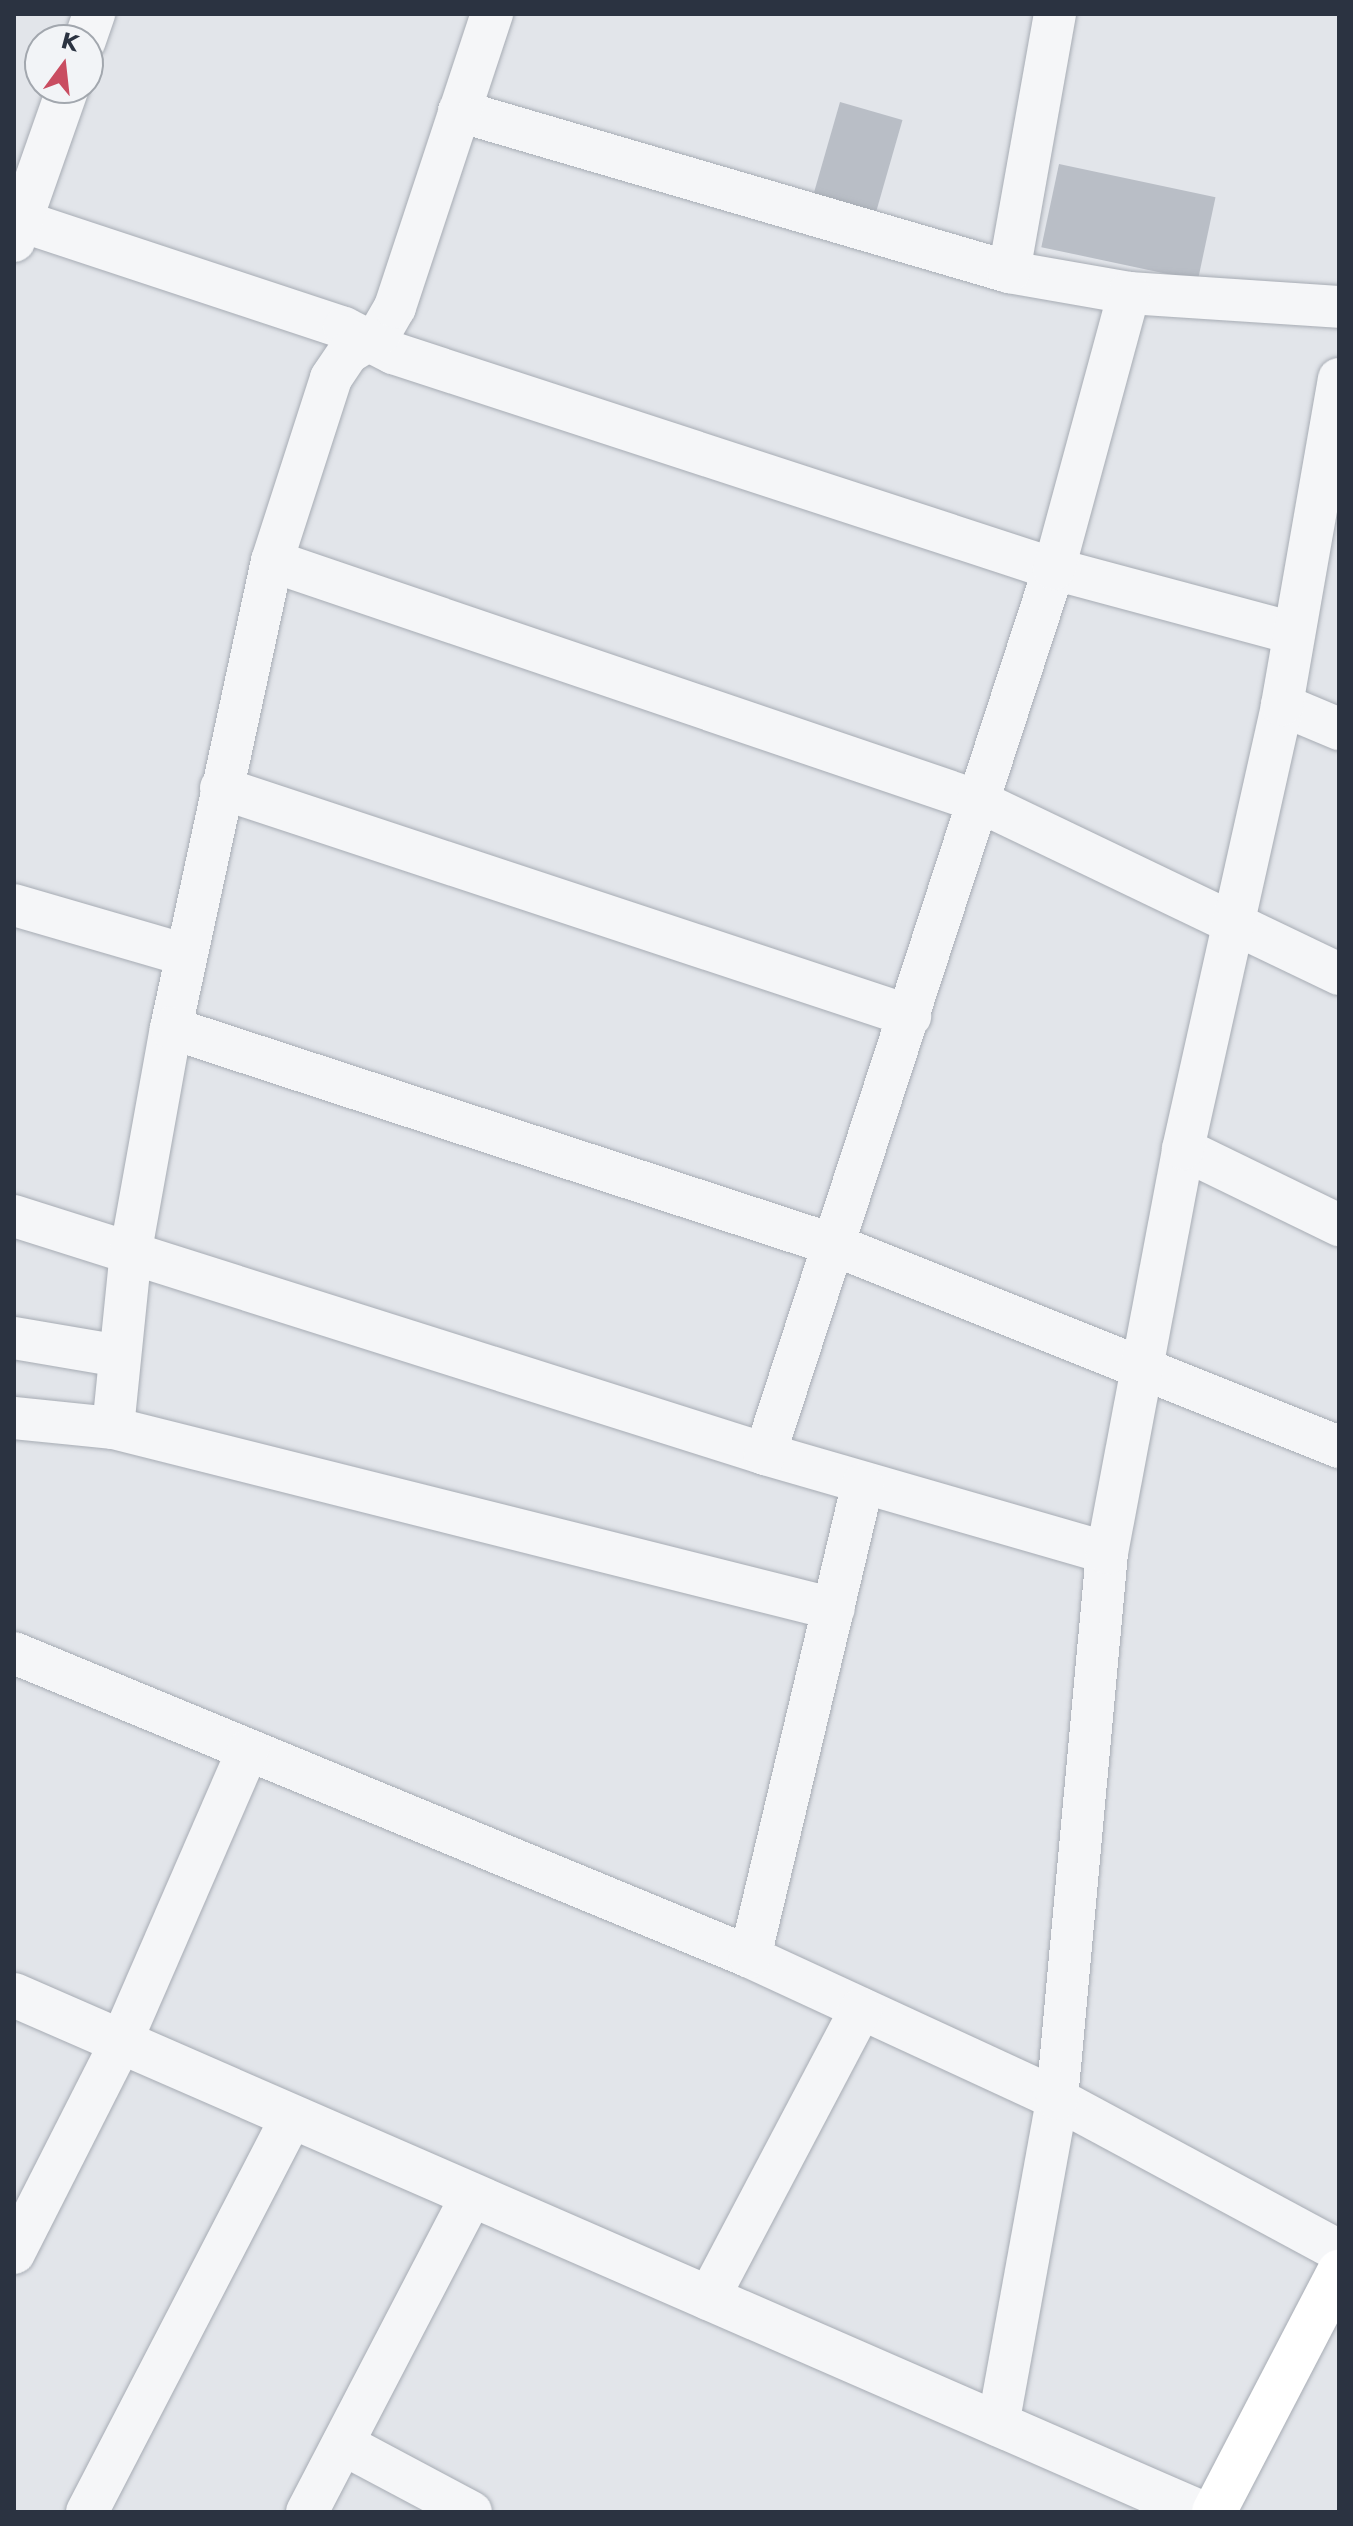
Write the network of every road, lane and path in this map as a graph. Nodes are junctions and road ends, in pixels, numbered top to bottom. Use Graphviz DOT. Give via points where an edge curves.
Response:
graph roads {
  1 [pos="492,14"];
  2 [pos="1055,14"];
  3 [pos="58,104"];
  4 [pos="459,111"];
  5 [pos="28,152"];
  6 [pos="17,231"];
  7 [pos="1009,272"];
  8 [pos="1129,293"];
  9 [pos="1339,307"];
  10 [pos="370,341"];
  11 [pos="1339,379"];
  12 [pos="1331,477"];
  13 [pos="272,561"];
  14 [pos="1054,569"];
  15 [pos="1293,633"];
  16 [pos="1282,705"];
  17 [pos="1339,729"];
  18 [pos="221,788"];
  19 [pos="978,801"];
  20 [pos="14,905"];
  21 [pos="1234,921"];
  22 [pos="186,955"];
  23 [pos="1339,974"];
  24 [pos="910,1016"];
  25 [pos="171,1028"];
  26 [pos="1183,1149"];
  27 [pos="14,1216"];
  28 [pos="1339,1225"];
  29 [pos="834,1245"];
  30 [pos="131,1250"];
  31 [pos="14,1338"];
  32 [pos="119,1356"];
  33 [pos="1141,1365"];
  34 [pos="14,1418"];
  35 [pos="113,1428"];
  36 [pos="1339,1447"];
  37 [pos="765,1454"];
  38 [pos="863,1484"];
  39 [pos="1107,1553"];
  40 [pos="834,1609"];
  41 [pos="14,1653"];
  42 [pos="248,1750"];
  43 [pos="750,1957"];
  44 [pos="14,1995"];
  45 [pos="861,2009"];
  46 [pos="121,2042"];
  47 [pos="1057,2099"];
  48 [pos="292,2117"];
  49 [pos="472,2195"];
  50 [pos="1339,2251"];
  51 [pos="14,2253"];
  52 [pos="1339,2272"];
  53 [pos="708,2299"];
  54 [pos="998,2425"];
  55 [pos="343,2444"];
  56 [pos="87,2512"];
  57 [pos="307,2512"];
  58 [pos="471,2512"];
  59 [pos="1199,2512"];
  60 [pos="1214,2512"];
  1 -- 4 [label="street"];
  2 -- 7 [label="street"];
  3 -- 5 [label="street"];
  4 -- 7 [label="street"];
  4 -- 10 [label="street" via="395,307"];
  5 -- 6 [label="street"];
  6 -- 10 [label="street"];
  7 -- 8 [label="street"];
  8 -- 9 [label="street"];
  8 -- 14 [label="street"];
  10 -- 13 [label="street" via="348,353 331,378"];
  10 -- 14 [label="street"];
  11 -- 12 [label="street"];
  12 -- 15 [label="street"];
  13 -- 18 [label="street"];
  13 -- 19 [label="street"];
  14 -- 15 [label="street"];
  14 -- 19 [label="street"];
  15 -- 16 [label="street"];
  16 -- 17 [label="street"];
  16 -- 21 [label="street"];
  18 -- 22 [label="street"];
  18 -- 24 [label="street"];
  19 -- 21 [label="street"];
  19 -- 24 [label="street"];
  20 -- 22 [label="street"];
  21 -- 23 [label="street"];
  21 -- 26 [label="street"];
  22 -- 25 [label="street"];
  24 -- 29 [label="street"];
  25 -- 29 [label="street"];
  25 -- 30 [label="street"];
  26 -- 28 [label="street"];
  26 -- 33 [label="street"];
  27 -- 30 [label="street"];
  29 -- 33 [label="street"];
  29 -- 37 [label="street"];
  30 -- 32 [label="street"];
  30 -- 37 [label="street"];
  31 -- 32 [label="street"];
  32 -- 35 [label="street"];
  33 -- 36 [label="street"];
  33 -- 39 [label="street"];
  34 -- 35 [label="street"];
  35 -- 40 [label="street"];
  37 -- 38 [label="street"];
  38 -- 39 [label="street"];
  38 -- 40 [label="street"];
  39 -- 47 [label="street"];
  40 -- 43 [label="street"];
  41 -- 42 [label="street"];
  42 -- 43 [label="street"];
  42 -- 46 [label="street"];
  43 -- 45 [label="street"];
  44 -- 46 [label="street"];
  45 -- 47 [label="street"];
  45 -- 53 [label="street"];
  46 -- 48 [label="street"];
  46 -- 51 [label="street"];
  47 -- 50 [label="street"];
  47 -- 54 [label="street"];
  48 -- 49 [label="street"];
  48 -- 56 [label="street"];
  49 -- 53 [label="street"];
  49 -- 55 [label="street"];
  52 -- 60 [label="main road"];
  53 -- 54 [label="street"];
  54 -- 59 [label="street"];
  55 -- 57 [label="street"];
  55 -- 58 [label="street"];
}
